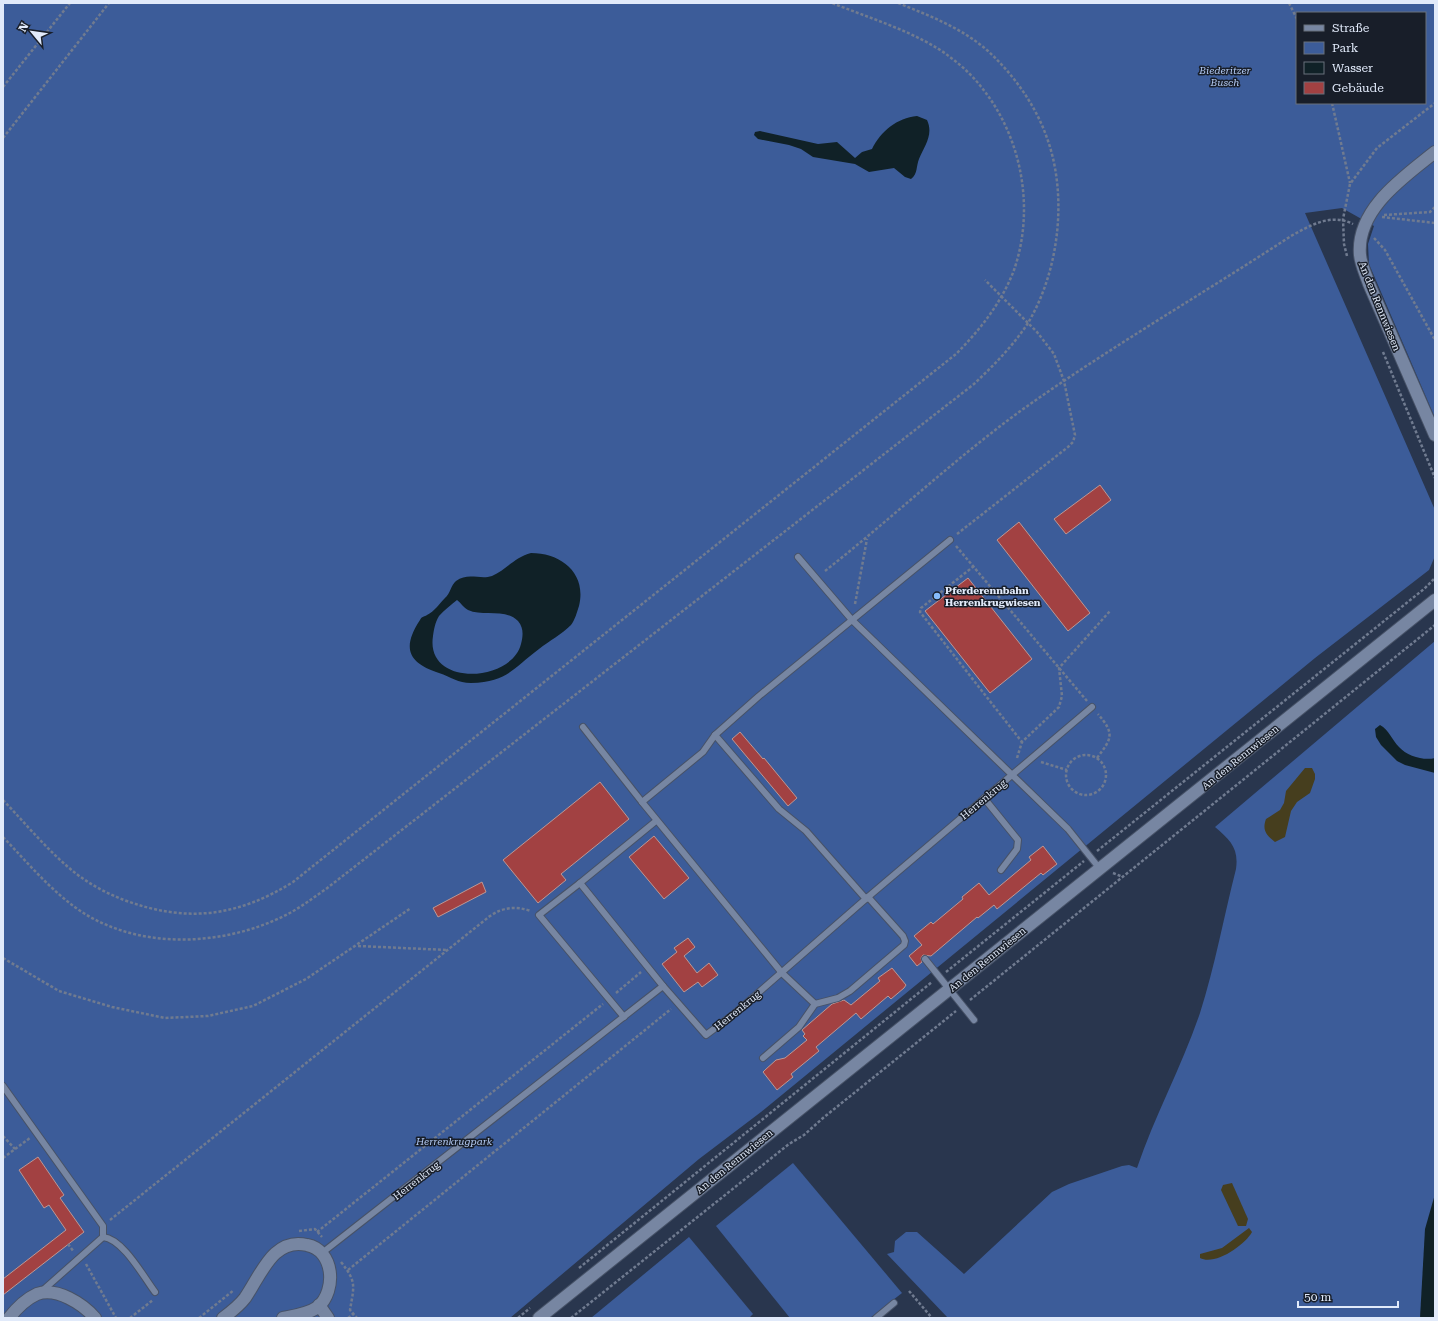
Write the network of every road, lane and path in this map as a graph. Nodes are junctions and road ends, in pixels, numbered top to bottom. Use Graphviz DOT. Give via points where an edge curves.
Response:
graph roads {
  1 [pos="70,3"];
  2 [pos="110,3"];
  3 [pos="832,3"];
  4 [pos="898,3"];
  5 [pos="1289,3"];
  6 [pos="1296,17"];
  7 [pos="3,88"];
  8 [pos="1435,103"];
  9 [pos="1332,104"];
  10 [pos="3,138"];
  11 [pos="1435,152"];
  12 [pos="1350,184"];
  13 [pos="1435,208"];
  14 [pos="1370,216"];
  15 [pos="1343,219"];
  16 [pos="1435,223"];
  17 [pos="1364,229"];
  18 [pos="985,280"];
  19 [pos="1001,296"];
  20 [pos="1028,322"];
  21 [pos="1435,340"];
  22 [pos="1381,345"];
  23 [pos="1064,381"];
  24 [pos="1435,435"];
  25 [pos="1435,478"];
  26 [pos="867,538"];
  27 [pos="950,540"];
  28 [pos="798,557"];
  29 [pos="974,566"];
  30 [pos="825,571"];
  31 [pos="1435,578"];
  32 [pos="1435,600"];
  33 [pos="1110,611"];
  34 [pos="852,620"];
  35 [pos="1435,625"];
  36 [pos="1059,668"];
  37 [pos="1092,708"];
  38 [pos="583,727"];
  39 [pos="715,735"];
  40 [pos="1022,742"];
  41 [pos="1097,758"];
  42 [pos="1031,759"];
  43 [pos="1066,770"];
  44 [pos="1013,774"];
  45 [pos="984,798"];
  46 [pos="3,800"];
  47 [pos="642,802"];
  48 [pos="656,821"];
  49 [pos="3,837"];
  50 [pos="1090,856"];
  51 [pos="1100,869"];
  52 [pos="1001,870"];
  53 [pos="580,883"];
  54 [pos="867,898"];
  55 [pos="411,908"];
  56 [pos="539,915"];
  57 [pos="357,946"];
  58 [pos="447,950"];
  59 [pos="3,958"];
  60 [pos="925,959"];
  61 [pos="648,966"];
  62 [pos="782,973"];
  63 [pos="940,976"];
  64 [pos="663,986"];
  65 [pos="950,988"];
  66 [pos="609,999"];
  67 [pos="678,1004"];
  68 [pos="815,1004"];
  69 [pos="963,1005"];
  70 [pos="624,1017"];
  71 [pos="974,1020"];
  72 [pos="762,1058"];
  73 [pos="3,1086"];
  74 [pos="37,1134"];
  75 [pos="3,1136"];
  76 [pos="15,1149"];
  77 [pos="3,1158"];
  78 [pos="103,1226"];
  79 [pos="317,1232"];
  80 [pos="103,1237"];
  81 [pos="322,1253"];
  82 [pos="81,1256"];
  83 [pos="573,1273"];
  84 [pos="909,1291"];
  85 [pos="154,1292"];
  86 [pos="39,1294"];
  87 [pos="536,1303"];
  88 [pos="894,1303"];
  89 [pos="319,1305"];
  90 [pos="353,1314"];
  91 [pos="8,1318"];
  92 [pos="95,1318"];
  93 [pos="116,1318"];
  94 [pos="130,1318"];
  95 [pos="222,1318"];
  96 [pos="283,1318"];
  97 [pos="328,1318"];
  98 [pos="348,1318"];
  99 [pos="357,1318"];
  100 [pos="518,1318"];
  101 [pos="539,1318"];
  102 [pos="571,1318"];
  103 [pos="876,1318"];
  104 [pos="932,1318"];
  1 -- 7 [label="path"];
  2 -- 10 [label="path"];
  3 -- 19 [label="path" via="922,41 950,57 973,77 1004,122 1017,157 1023,210 1016,261"];
  4 -- 20 [label="path" via="951,26 988,51 1007,70 1041,123 1053,161 1058,200 1057,223 1053,258"];
  5 -- 6 [label="path"];
  8 -- 12 [label="path" via="1377,148"];
  9 -- 12 [label="path"];
  11 -- 14 [label="street, An den Rennwiesen" via="1393,187"];
  12 -- 15 [label="path"];
  13 -- 14 [label="path" via="1430,212"];
  14 -- 16 [label="path"];
  14 -- 17 [label="street, An den Rennwiesen"];
  15 -- 17 [label="path"];
  15 -- 23 [label="path" via="1318,221 1291,236"];
  17 -- 21 [label="path" via="1385,250"];
  17 -- 24 [label="street, An den Rennwiesen" via="1360,249 1364,271"];
  18 -- 19 [label="path"];
  19 -- 20 [label="path"];
  19 -- 46 [label="path" via="983,325 946,362 293,882 262,900 232,909 188,914 152,909 119,898 74,872"];
  20 -- 23 [label="path" via="1054,354"];
  20 -- 49 [label="path" via="1008,350 974,384 326,889 287,915 246,931 206,938 161,938 123,931 72,905"];
  22 -- 25 [label="path"];
  23 -- 26 [label="path" via="955,462"];
  23 -- 27 [label="path" via="1075,431 1072,442"];
  26 -- 30 [label="path"];
  26 -- 34 [label="path"];
  27 -- 29 [label="path"];
  27 -- 34 [label="lane"];
  28 -- 34 [label="lane"];
  29 -- 36 [label="path"];
  29 -- 40 [label="path" via="921,608 920,612"];
  31 -- 50 [label="path"];
  32 -- 51 [label="street, An den Rennwiesen"];
  33 -- 36 [label="path"];
  34 -- 39 [label="lane" via="789,670"];
  34 -- 44 [label="lane"];
  35 -- 69 [label="path"];
  36 -- 37 [label="path"];
  36 -- 40 [label="path" via="1062,696 1059,707"];
  37 -- 41 [label="path" via="1110,732 1108,744"];
  37 -- 42 [label="lane, Herrenkrug"];
  38 -- 47 [label="lane"];
  39 -- 47 [label="lane" via="703,752"];
  39 -- 54 [label="lane" via="779,809 806,831"];
  40 -- 44 [label="path"];
  41 -- 43 [label="path" via="1081,756 1072,761"];
  41 -- 43 [label="path" via="1104,767 1106,780 1092,794 1079,794 1073,790 1066,779"];
  42 -- 43 [label="path"];
  42 -- 44 [label="lane, Herrenkrug"];
  44 -- 45 [label="lane, Herrenkrug"];
  44 -- 50 [label="lane" via="1068,829"];
  45 -- 52 [label="lane" via="1018,840 1017,848"];
  45 -- 54 [label="lane, Herrenkrug"];
  47 -- 48 [label="lane"];
  48 -- 53 [label="lane"];
  48 -- 62 [label="lane"];
  50 -- 51 [label="lane"];
  50 -- 63 [label="path"];
  51 -- 65 [label="street, An den Rennwiesen"];
  53 -- 56 [label="lane"];
  53 -- 61 [label="lane"];
  54 -- 62 [label="lane, Herrenkrug"];
  54 -- 68 [label="lane" via="903,936 904,945 846,993"];
  55 -- 57 [label="path"];
  56 -- 58 [label="path" via="521,908 500,909"];
  56 -- 66 [label="lane"];
  57 -- 58 [label="path"];
  57 -- 59 [label="path" via="306,979 253,1006 208,1016 165,1018 112,1007 59,991"];
  58 -- 78 [label="path"];
  60 -- 63 [label="lane"];
  61 -- 64 [label="lane"];
  61 -- 66 [label="path"];
  62 -- 67 [label="lane, Herrenkrug" via="706,1035"];
  62 -- 68 [label="lane"];
  63 -- 65 [label="lane"];
  63 -- 83 [label="path"];
  64 -- 67 [label="lane, Herrenkrug"];
  64 -- 70 [label="lane, Herrenkrug"];
  65 -- 69 [label="lane"];
  65 -- 101 [label="street, An den Rennwiesen"];
  66 -- 70 [label="lane"];
  66 -- 79 [label="path"];
  67 -- 90 [label="path" via="348,1270 352,1276 354,1292 350,1310"];
  68 -- 72 [label="lane" via="799,1027"];
  69 -- 71 [label="lane"];
  69 -- 102 [label="path" via="806,1134 789,1144"];
  70 -- 81 [label="lane, Herrenkrug"];
  73 -- 74 [label="lane"];
  74 -- 76 [label="path"];
  74 -- 78 [label="lane"];
  75 -- 76 [label="path"];
  76 -- 77 [label="path"];
  78 -- 80 [label="lane"];
  80 -- 82 [label="lane"];
  80 -- 85 [label="lane" via="110,1238 120,1245"];
  81 -- 89 [label="street" via="328,1264 330,1278"];
  81 -- 95 [label="street" via="306,1244 284,1247 266,1264 245,1299"];
  82 -- 86 [label="lane"];
  82 -- 93 [label="path"];
  84 -- 104 [label="path"];
  85 -- 94 [label="path" via="154,1299"];
  86 -- 91 [label="street" via="21,1305"];
  86 -- 92 [label="street" via="53,1293 74,1301"];
  87 -- 100 [label="path"];
  88 -- 103 [label="lane"];
  89 -- 96 [label="street" via="302,1314"];
  89 -- 97 [label="street"];
  90 -- 98 [label="path"];
  90 -- 99 [label="path"];
}
